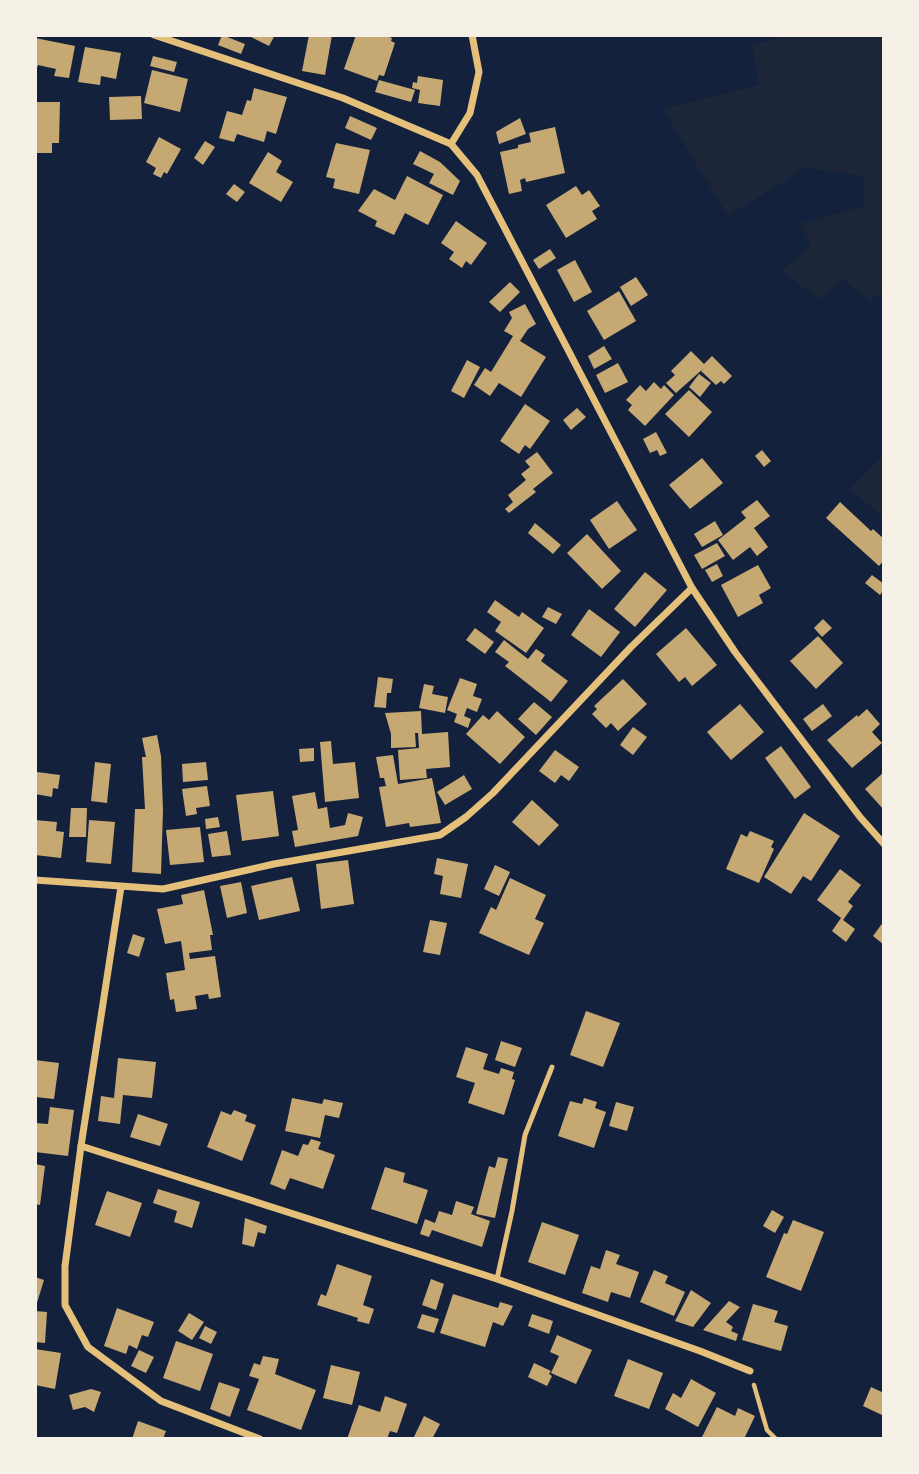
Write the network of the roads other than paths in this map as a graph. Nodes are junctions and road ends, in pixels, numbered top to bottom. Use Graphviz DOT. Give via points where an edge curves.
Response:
graph roads {
  1 [pos="154,35"];
  2 [pos="472,35"];
  3 [pos="451,144"];
  4 [pos="692,587"];
  5 [pos="884,844"];
  6 [pos="35,880"];
  7 [pos="121,887"];
  8 [pos="552,1067"];
  9 [pos="81,1146"];
  10 [pos="496,1279"];
  11 [pos="750,1371"];
  12 [pos="260,1439"];
  1 -- 3 [label="street" via="344,98"];
  2 -- 3 [label="street" via="479,72 470,113"];
  3 -- 4 [label="street" via="477,175"];
  4 -- 5 [label="street" via="743,663"];
  4 -- 7 [label="street" via="493,793 440,835 163,889"];
  6 -- 7 [label="street"];
  7 -- 9 [label="street"];
  8 -- 10 [label="lane" via="525,1135"];
  9 -- 10 [label="street"];
  9 -- 12 [label="street" via="65,1266 65,1305 88,1346 161,1401"];
  10 -- 11 [label="street"];
}
